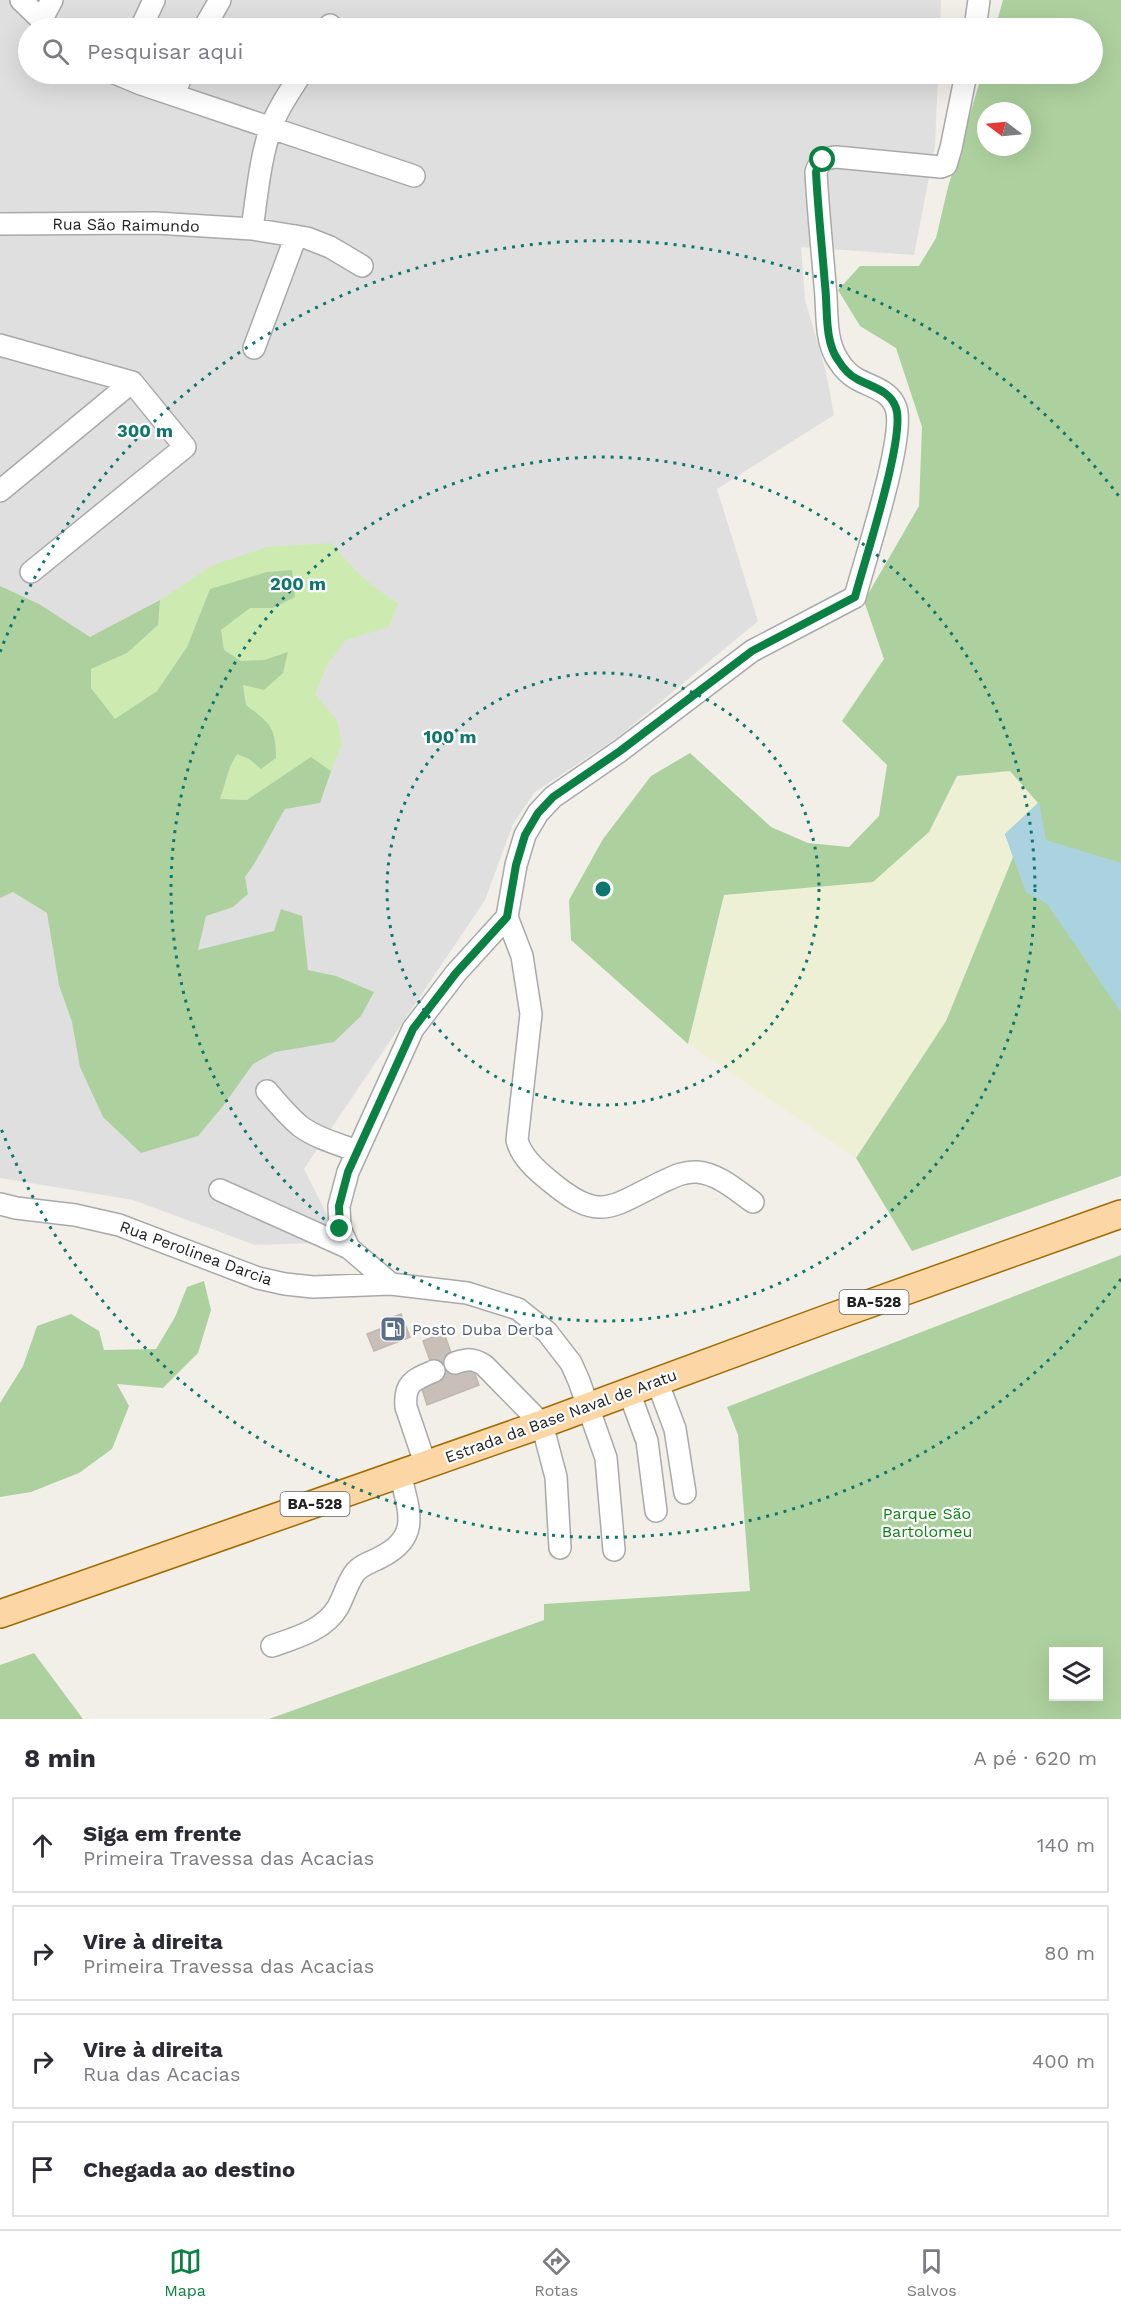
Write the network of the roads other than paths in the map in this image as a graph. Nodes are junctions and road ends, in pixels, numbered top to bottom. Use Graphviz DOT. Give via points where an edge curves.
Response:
graph roads {
  1 [pos="21,0"];
  2 [pos="52,0"];
  3 [pos="154,0"];
  4 [pos="220,0"];
  5 [pos="979,0"];
  6 [pos="39,18"];
  7 [pos="48,18"];
  8 [pos="146,18"];
  9 [pos="210,18"];
  10 [pos="976,18"];
  11 [pos="145,84"];
  12 [pos="178,84"];
  13 [pos="295,84"];
  14 [pos="964,84"];
  15 [pos="174,95"];
  16 [pos="271,127"];
  17 [pos="414,176"];
  18 [pos="0,224"];
  19 [pos="252,229"];
  20 [pos="296,236"];
  21 [pos="362,266"];
  22 [pos="0,345"];
  23 [pos="254,348"];
  24 [pos="132,382"];
  25 [pos="0,491"];
  26 [pos="31,572"];
  27 [pos="507,917"];
  28 [pos="267,1091"];
  29 [pos="357,1151"];
  30 [pos="220,1190"];
  31 [pos="753,1202"];
  32 [pos="0,1204"];
  33 [pos="1121,1214"];
  34 [pos="349,1248"];
  35 [pos="391,1284"];
  36 [pos="454,1363"];
  37 [pos="434,1371"];
  38 [pos="657,1381"];
  39 [pos="629,1392"];
  40 [pos="589,1407"];
  41 [pos="542,1424"];
  42 [pos="426,1466"];
  43 [pos="400,1474"];
  44 [pos="685,1493"];
  45 [pos="656,1511"];
  46 [pos="560,1548"];
  47 [pos="614,1550"];
  48 [pos="0,1614"];
  49 [pos="272,1646"];
  1 -- 6 [label="street"];
  2 -- 7 [label="street"];
  3 -- 8 [label="street"];
  4 -- 9 [label="street"];
  5 -- 10 [label="street"];
  11 -- 15 [label="street"];
  12 -- 15 [label="street"];
  13 -- 16 [label="street"];
  14 -- 27 [label="street" via="946,165 836,157 823,160 816,172 831,348 846,371 891,399 898,424 888,477 855,597 752,651 553,797 525,835"];
  15 -- 16 [label="street"];
  16 -- 17 [label="street"];
  16 -- 19 [label="street"];
  18 -- 19 [label="street, Rua São Raimundo" via="156,223"];
  19 -- 20 [label="street, Rua São Raimundo"];
  20 -- 21 [label="street, Rua São Raimundo" via="330,247"];
  20 -- 23 [label="street"];
  22 -- 24 [label="street"];
  24 -- 25 [label="street"];
  24 -- 26 [label="street" via="185,447"];
  27 -- 29 [label="street" via="456,973 413,1029"];
  27 -- 31 [label="street" via="522,956 531,1014 517,1140 526,1158 561,1191 594,1208 616,1205 677,1175 696,1172 724,1181"];
  28 -- 29 [label="street" via="302,1127"];
  29 -- 34 [label="street" via="339,1206 340,1229"];
  30 -- 34 [label="street"];
  32 -- 35 [label="street, Rua Perolinea Darcia" via="119,1224 258,1278 285,1284"];
  33 -- 38 [label="main road, Estrada da Base Naval de Aratu / BA-528"];
  34 -- 35 [label="street"];
  35 -- 40 [label="street, Rua Perolinea Darcia" via="467,1293 518,1309 561,1348"];
  36 -- 41 [label="street" via="467,1359 484,1365"];
  37 -- 42 [label="street" via="414,1379 405,1397"];
  38 -- 39 [label="main road, Estrada da Base Naval de Aratu / BA-528"];
  38 -- 44 [label="street" via="675,1429"];
  39 -- 40 [label="main road, Estrada da Base Naval de Aratu / BA-528"];
  39 -- 45 [label="street" via="647,1441"];
  40 -- 41 [label="main road, Estrada da Base Naval de Aratu / BA-528"];
  40 -- 47 [label="street, Rua Perolinea Darcia" via="606,1458"];
  41 -- 42 [label="main road, Estrada da Base Naval de Aratu / BA-528"];
  41 -- 46 [label="street" via="556,1477"];
  42 -- 43 [label="main road, Estrada da Base Naval de Aratu / BA-528"];
  43 -- 48 [label="main road, Estrada da Base Naval de Aratu / BA-528"];
  43 -- 49 [label="street" via="410,1516 399,1547 355,1572 331,1617 315,1629"];
}
